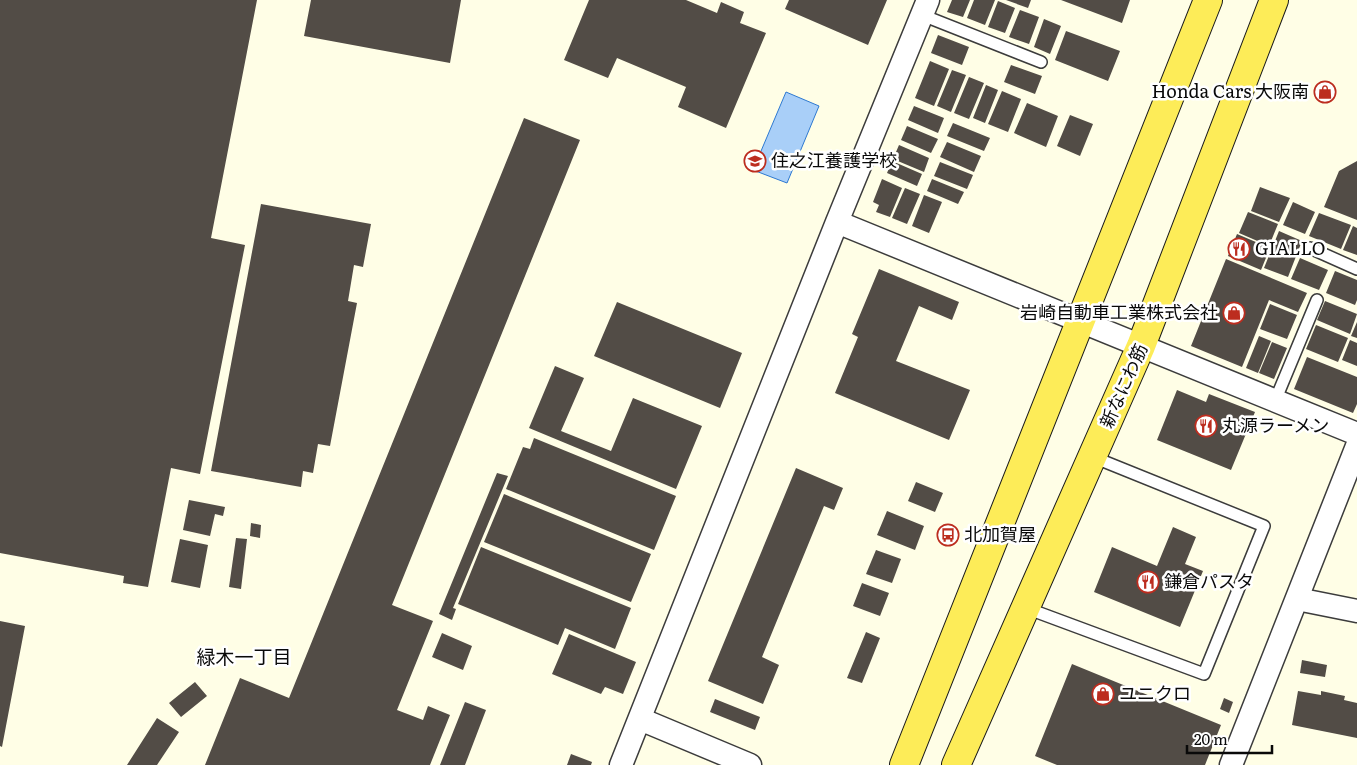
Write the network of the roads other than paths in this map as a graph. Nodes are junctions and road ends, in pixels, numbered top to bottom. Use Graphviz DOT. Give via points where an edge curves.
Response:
graph roads {
  1 [pos="1208,0"];
  2 [pos="1274,0"];
  3 [pos="925,7"];
  4 [pos="1041,62"];
  5 [pos="837,222"];
  6 [pos="1310,248"];
  7 [pos="1357,269"];
  8 [pos="1317,300"];
  9 [pos="1080,321"];
  10 [pos="1142,346"];
  11 [pos="1275,401"];
  12 [pos="1357,434"];
  13 [pos="1357,446"];
  14 [pos="1093,457"];
  15 [pos="1297,599"];
  16 [pos="1026,608"];
  17 [pos="1357,611"];
  18 [pos="640,719"];
  19 [pos="1235,764"];
  20 [pos="621,765"];
  21 [pos="750,765"];
  22 [pos="904,765"];
  23 [pos="956,765"];
  1 -- 9 [label="main road"];
  2 -- 10 [label="main road, 新なにわ筋"];
  3 -- 4 [label="lane"];
  3 -- 5 [label="street"];
  5 -- 9 [label="street"];
  5 -- 18 [label="street"];
  6 -- 7 [label="lane"];
  8 -- 11 [label="lane"];
  9 -- 10 [label="street"];
  9 -- 22 [label="main road"];
  10 -- 11 [label="street"];
  10 -- 14 [label="main road, 新なにわ筋"];
  11 -- 12 [label="street"];
  13 -- 15 [label="street"];
  14 -- 16 [label="main road, 新なにわ筋"];
  14 -- 16 [label="lane" via="1264,526 1204,674"];
  15 -- 17 [label="street"];
  15 -- 19 [label="street"];
  16 -- 23 [label="main road, 新なにわ筋"];
  18 -- 20 [label="street"];
  18 -- 21 [label="street"];
}
